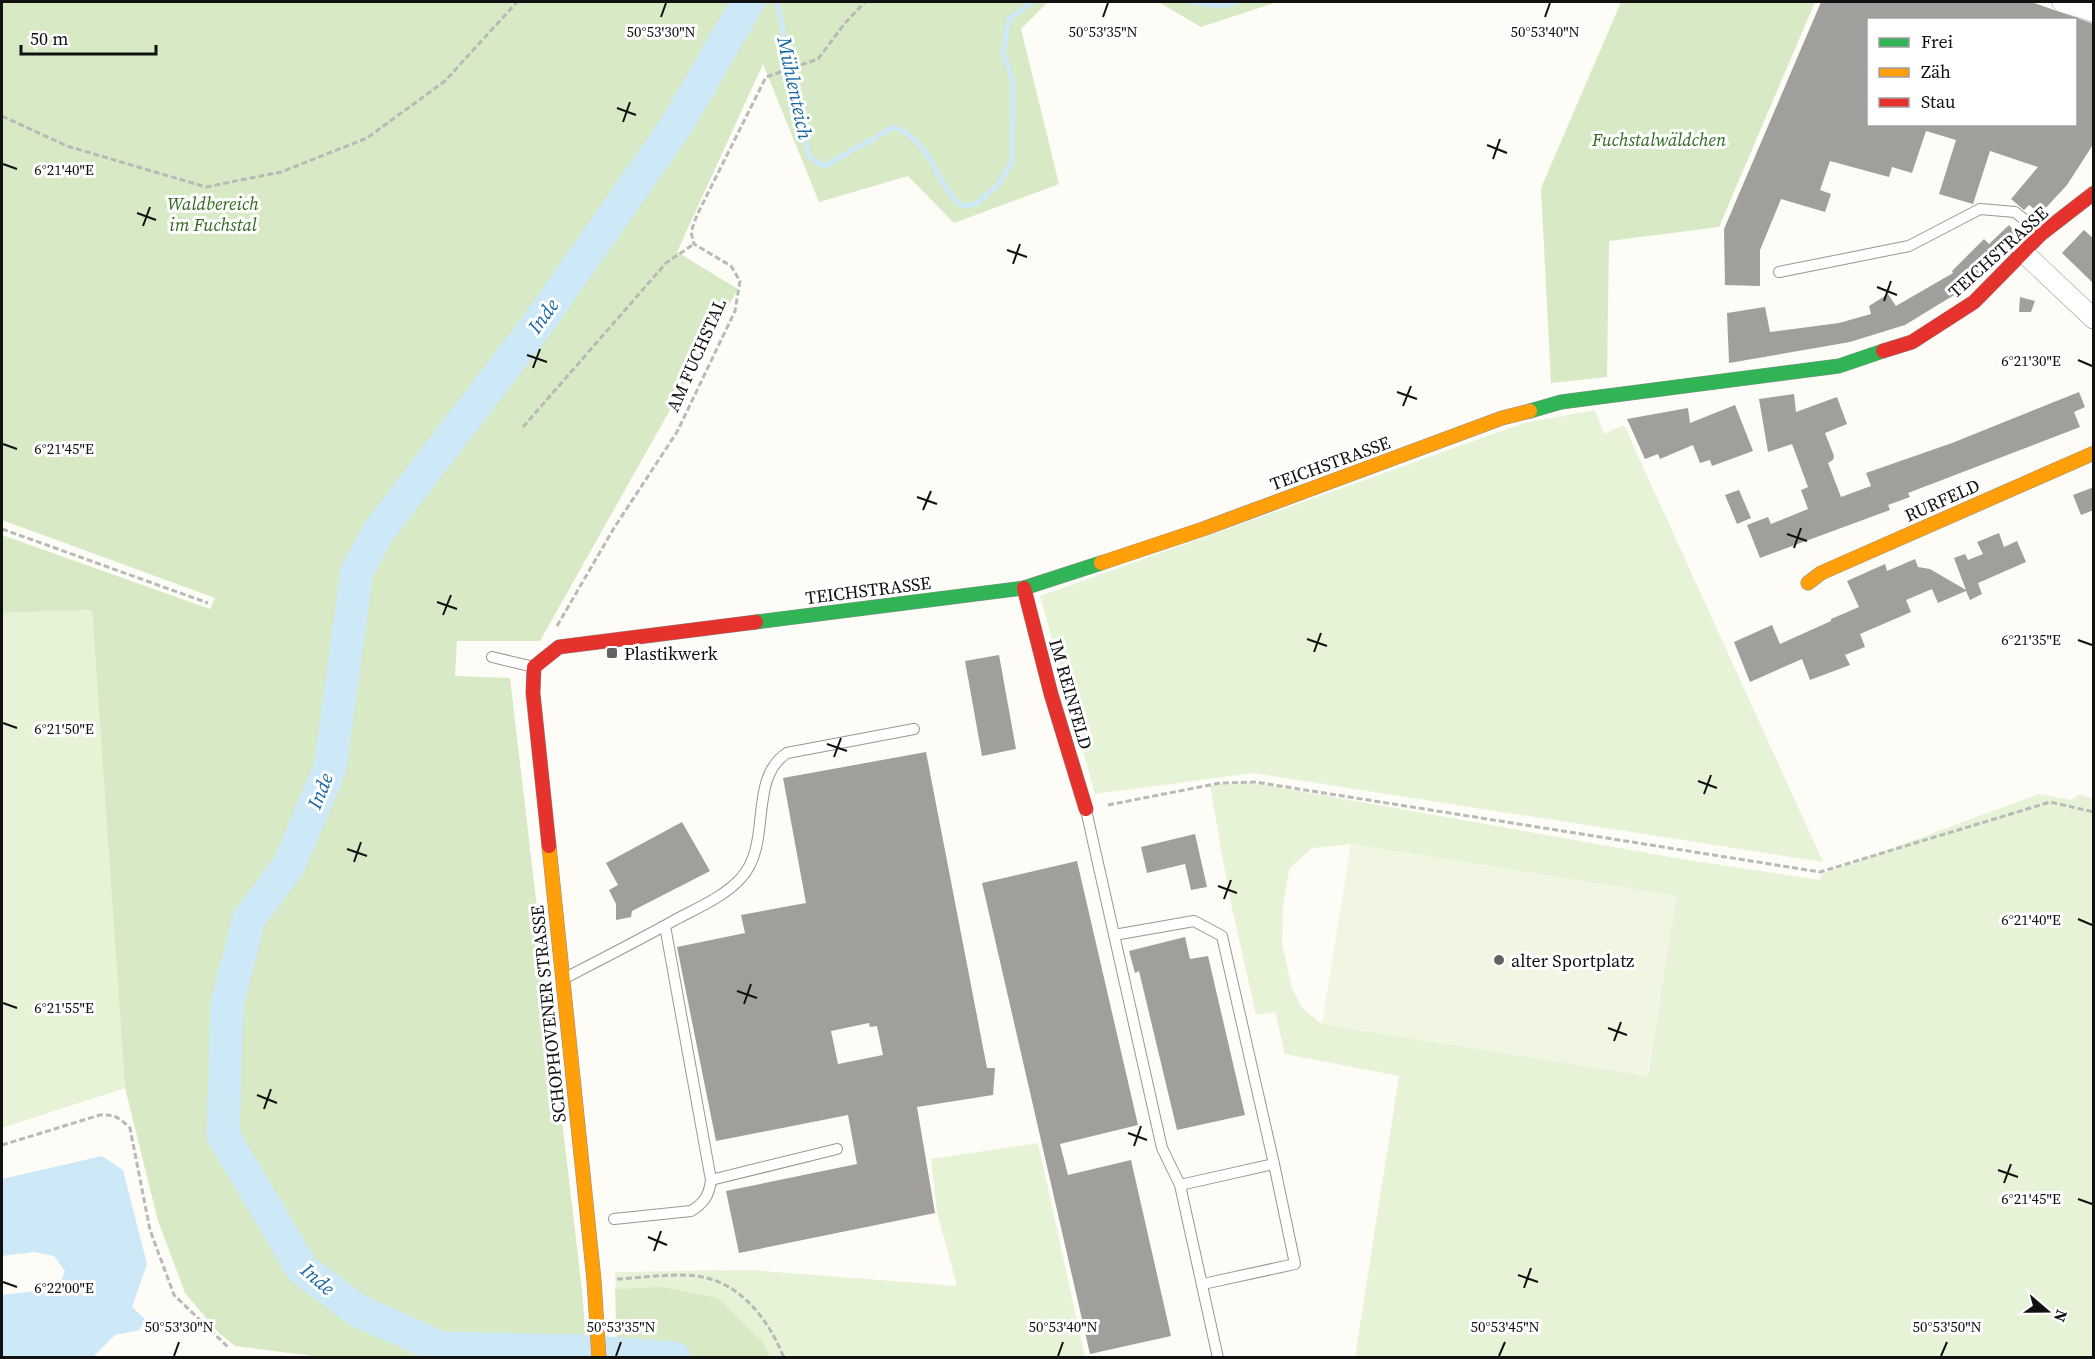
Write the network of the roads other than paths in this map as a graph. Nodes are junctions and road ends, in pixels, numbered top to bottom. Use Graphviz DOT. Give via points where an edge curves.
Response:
graph roads {
  1 [pos="2070,3"];
  2 [pos="2094,12"];
  3 [pos="2094,193"];
  4 [pos="2041,234"];
  5 [pos="2023,252"];
  6 [pos="1779,272"];
  7 [pos="2094,319"];
  8 [pos="2094,453"];
  9 [pos="1808,583"];
  10 [pos="1024,588"];
  11 [pos="492,657"];
  12 [pos="534,667"];
  13 [pos="914,729"];
  14 [pos="1086,809"];
  15 [pos="665,926"];
  16 [pos="1114,935"];
  17 [pos="562,980"];
  18 [pos="837,1149"];
  19 [pos="1274,1164"];
  20 [pos="711,1180"];
  21 [pos="1179,1185"];
  22 [pos="614,1219"];
  23 [pos="1203,1284"];
  24 [pos="599,1358"];
  25 [pos="1218,1358"];
  1 -- 2 [label="street"];
  3 -- 4 [label="main road, TEICHSTRASSE"];
  4 -- 5 [label="main road, TEICHSTRASSE"];
  4 -- 6 [label="lane" via="2015,212 1980,209 1909,246"];
  5 -- 7 [label="street"];
  5 -- 10 [label="main road, TEICHSTRASSE" via="1974,302 1912,342 1839,366 1561,402 1502,418 1203,529"];
  8 -- 9 [label="main road, RURFELD" via="1821,573"];
  10 -- 12 [label="main road, TEICHSTRASSE" via="560,647"];
  10 -- 14 [label="main road, IM REINFELD" via="1050,694"];
  11 -- 12 [label="lane"];
  12 -- 17 [label="main road, SCHOPHOVENER STRASSE" via="533,693"];
  13 -- 15 [label="lane" via="787,753 776,760 765,792 758,839 741,878 714,899"];
  14 -- 16 [label="lane"];
  15 -- 17 [label="lane"];
  15 -- 20 [label="lane"];
  16 -- 19 [label="lane" via="1194,921 1222,936"];
  16 -- 21 [label="lane" via="1162,1148"];
  17 -- 24 [label="main road, SCHOPHOVENER STRASSE"];
  18 -- 20 [label="lane"];
  19 -- 21 [label="lane"];
  19 -- 23 [label="lane" via="1295,1264"];
  20 -- 22 [label="lane" via="708,1196 691,1211"];
  21 -- 23 [label="lane"];
  23 -- 25 [label="lane"];
}
